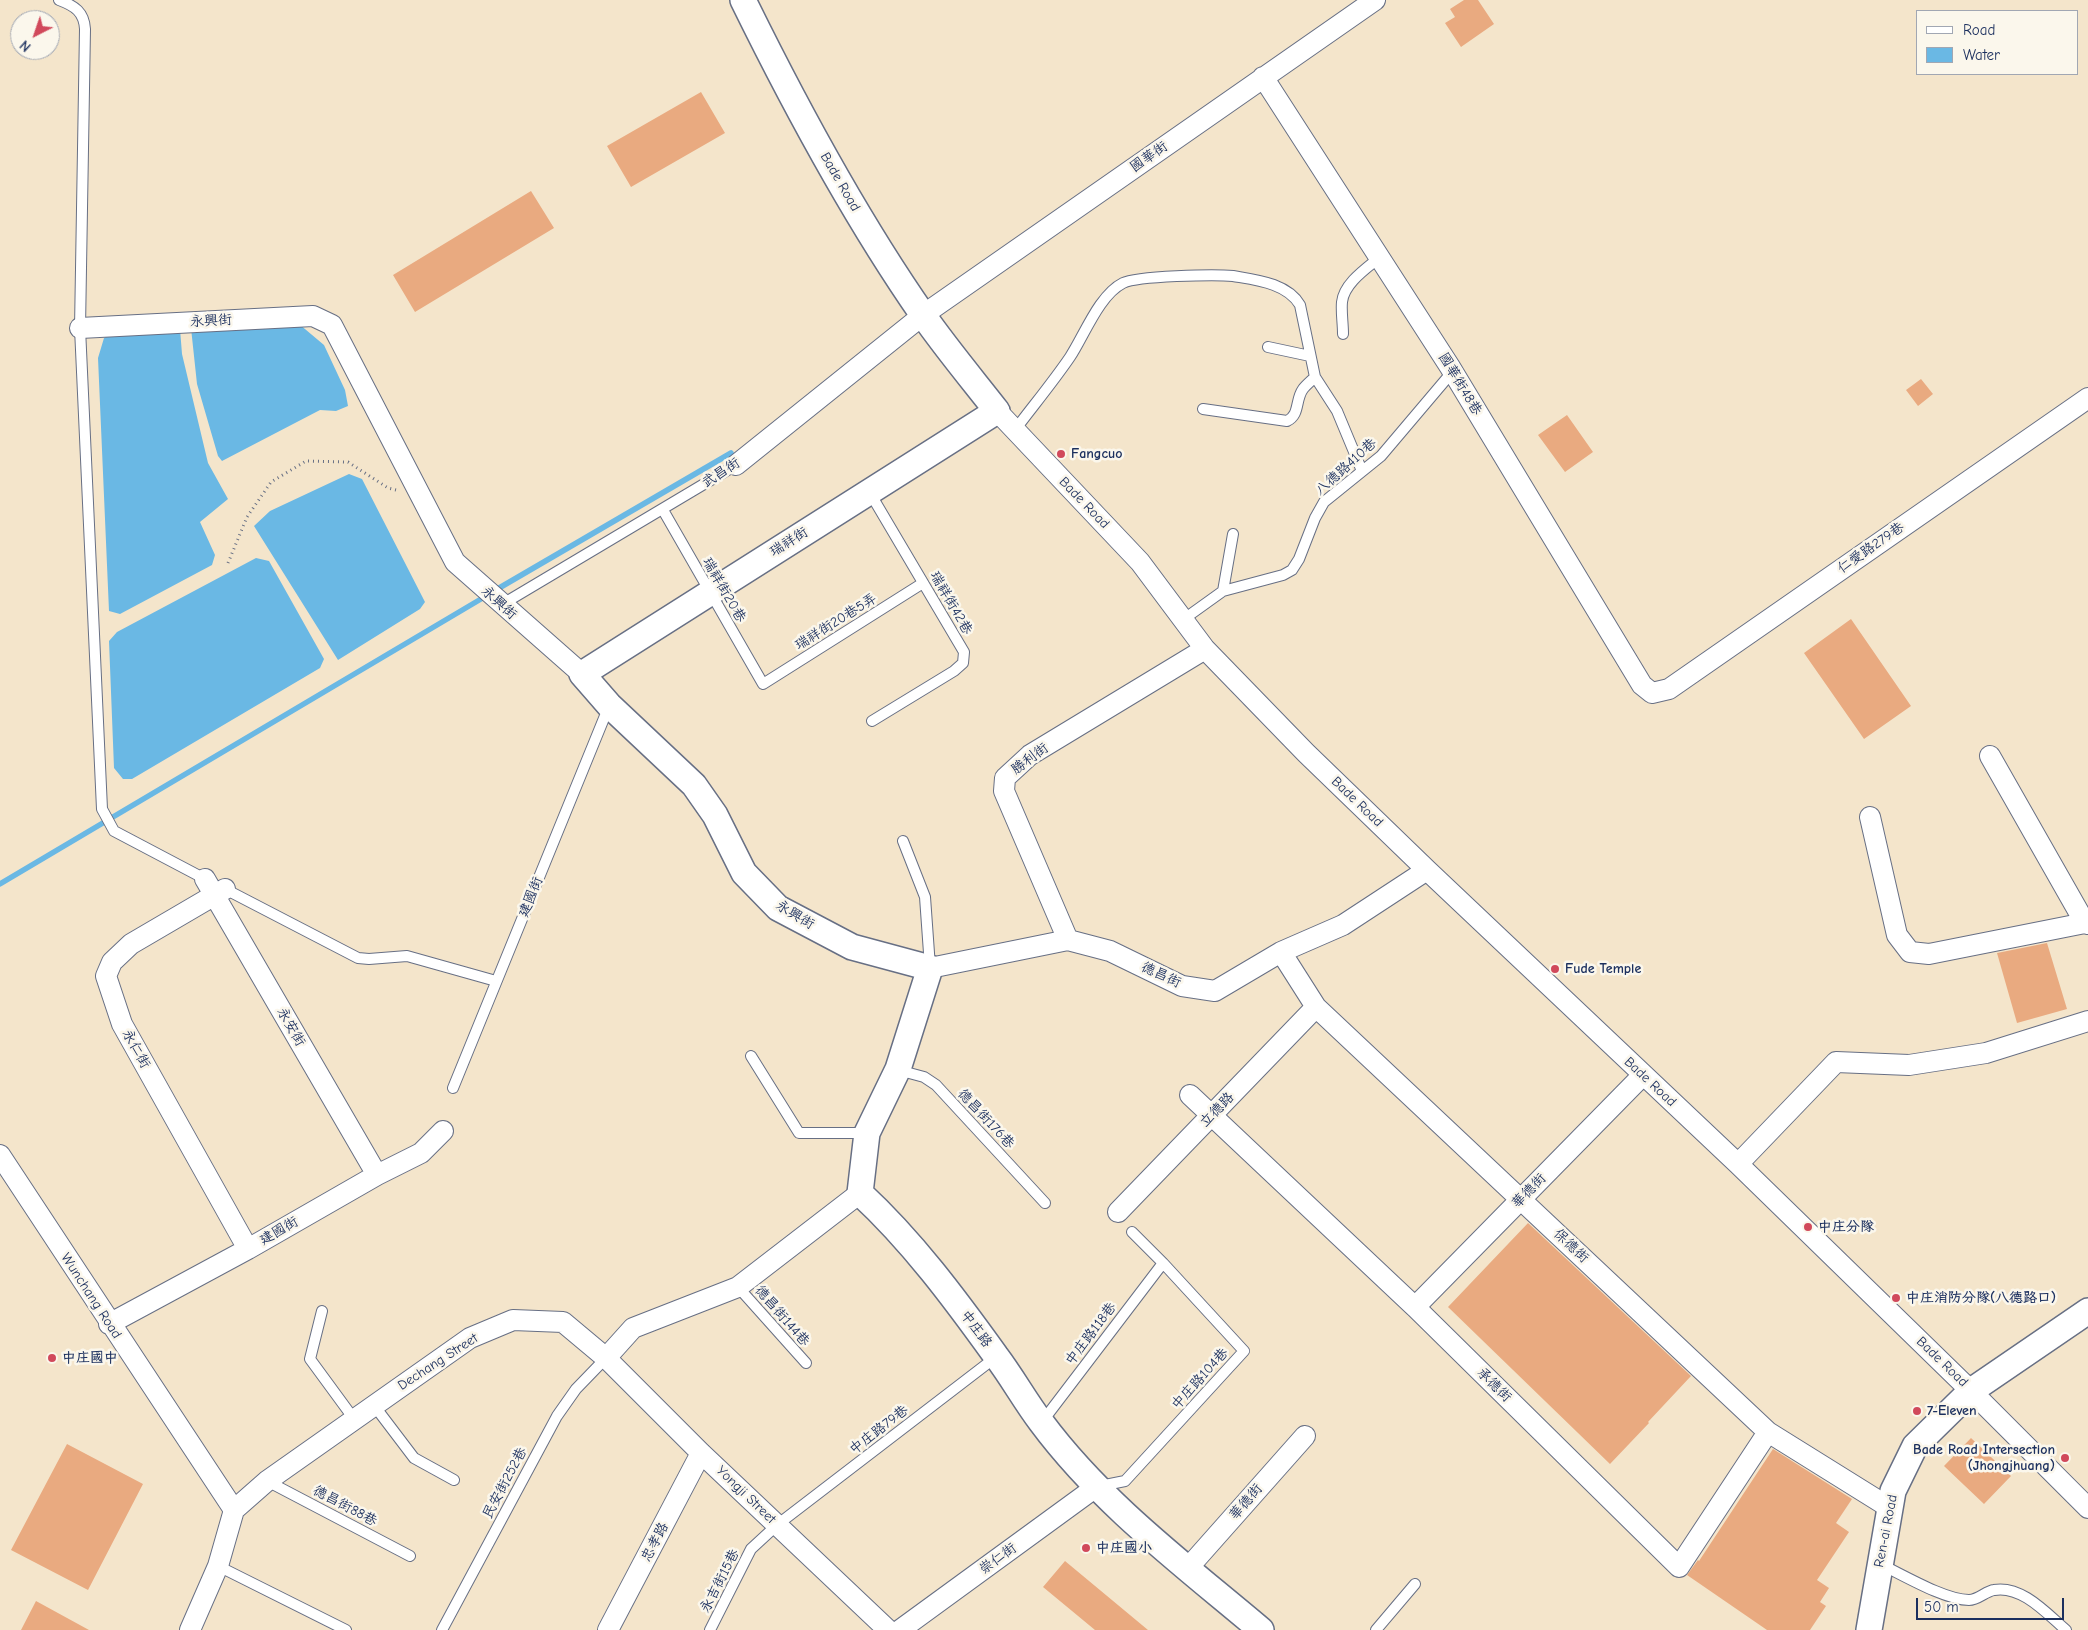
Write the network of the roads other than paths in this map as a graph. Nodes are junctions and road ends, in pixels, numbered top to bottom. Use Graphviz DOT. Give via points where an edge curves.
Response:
graph roads {
  1 [pos="60,0"];
  2 [pos="743,0"];
  3 [pos="1375,0"];
  4 [pos="1262,78"];
  5 [pos="1380,256"];
  6 [pos="923,315"];
  7 [pos="80,328"];
  8 [pos="1343,334"];
  9 [pos="1268,347"];
  10 [pos="1310,356"];
  11 [pos="1453,371"];
  12 [pos="1314,377"];
  13 [pos="2088,398"];
  14 [pos="1203,409"];
  15 [pos="997,411"];
  16 [pos="1015,430"];
  17 [pos="736,465"];
  18 [pos="1362,471"];
  19 [pos="870,492"];
  20 [pos="663,510"];
  21 [pos="1233,534"];
  22 [pos="923,583"];
  23 [pos="1223,592"];
  24 [pos="710,593"];
  25 [pos="493,598"];
  26 [pos="1184,619"];
  27 [pos="1205,649"];
  28 [pos="582,674"];
  29 [pos="763,684"];
  30 [pos="1652,693"];
  31 [pos="609,705"];
  32 [pos="872,721"];
  33 [pos="1990,756"];
  34 [pos="1870,817"];
  35 [pos="902,841"];
  36 [pos="1427,870"];
  37 [pos="215,888"];
  38 [pos="2086,923"];
  39 [pos="1068,940"];
  40 [pos="1281,952"];
  41 [pos="930,968"];
  42 [pos="496,980"];
  43 [pos="1316,1007"];
  44 [pos="2088,1021"];
  45 [pos="751,1056"];
  46 [pos="898,1069"];
  47 [pos="1643,1075"];
  48 [pos="453,1088"];
  49 [pos="1190,1095"];
  50 [pos="1212,1116"];
  51 [pos="443,1131"];
  52 [pos="866,1133"];
  53 [pos="0,1155"];
  54 [pos="1738,1164"];
  55 [pos="377,1175"];
  56 [pos="860,1193"];
  57 [pos="1522,1199"];
  58 [pos="1045,1203"];
  59 [pos="1118,1212"];
  60 [pos="1132,1232"];
  61 [pos="248,1249"];
  62 [pos="1164,1263"];
  63 [pos="738,1287"];
  64 [pos="1415,1307"];
  65 [pos="2088,1310"];
  66 [pos="322,1311"];
  67 [pos="109,1324"];
  68 [pos="997,1357"];
  69 [pos="606,1358"];
  70 [pos="806,1364"];
  71 [pos="1971,1391"];
  72 [pos="373,1404"];
  73 [pos="354,1419"];
  74 [pos="1041,1422"];
  75 [pos="1768,1432"];
  76 [pos="1305,1436"];
  77 [pos="701,1453"];
  78 [pos="454,1480"];
  79 [pos="267,1481"];
  80 [pos="1096,1487"];
  81 [pos="1890,1508"];
  82 [pos="2088,1508"];
  83 [pos="234,1510"];
  84 [pos="777,1525"];
  85 [pos="410,1556"];
  86 [pos="1880,1564"];
  87 [pos="218,1566"];
  88 [pos="1188,1568"];
  89 [pos="1415,1584"];
  90 [pos="190,1630"];
  91 [pos="346,1630"];
  92 [pos="442,1630"];
  93 [pos="608,1630"];
  94 [pos="710,1630"];
  95 [pos="888,1630"];
  96 [pos="900,1630"];
  97 [pos="1261,1630"];
  98 [pos="1376,1630"];
  99 [pos="1869,1630"];
  100 [pos="2066,1630"];
  1 -- 7 [label="lane" via="78,9 84,19"];
  2 -- 6 [label="street, Bade Road" via="809,127 865,225"];
  3 -- 4 [label="street, 國華街"];
  4 -- 5 [label="street, 國華街48巷"];
  4 -- 6 [label="street, 國華街"];
  5 -- 8 [label="lane" via="1346,290 1342,300"];
  5 -- 11 [label="street, 國華街48巷"];
  6 -- 15 [label="street, Bade Road"];
  6 -- 17 [label="street, 武昌街"];
  7 -- 25 [label="street, 永興街" via="313,316 332,325 454,562"];
  7 -- 37 [label="lane" via="102,809 114,831 124,838"];
  9 -- 10 [label="lane"];
  10 -- 12 [label="lane"];
  10 -- 16 [label="lane" via="1296,298 1264,281 1223,275 1136,279 1122,283 1106,298 1071,355"];
  11 -- 18 [label="lane, 八德路410巷" via="1387,450"];
  11 -- 30 [label="street, 國華街48巷" via="1642,685"];
  12 -- 14 [label="lane" via="1302,390 1296,412 1287,421"];
  12 -- 18 [label="lane" via="1336,411"];
  13 -- 30 [label="street, 仁愛路279巷" via="1669,689"];
  15 -- 16 [label="street, Bade Road"];
  15 -- 19 [label="street, 瑞祥街"];
  16 -- 26 [label="street, Bade Road" via="1140,562"];
  17 -- 20 [label="lane, 武昌街"];
  18 -- 23 [label="lane, 八德路410巷" via="1324,502 1292,570"];
  19 -- 22 [label="lane, 瑞祥街42巷"];
  19 -- 24 [label="street, 瑞祥街"];
  20 -- 24 [label="lane, 瑞祥街20巷"];
  20 -- 25 [label="lane, 武昌街"];
  21 -- 23 [label="lane"];
  22 -- 29 [label="lane, 瑞祥街20巷5弄"];
  22 -- 32 [label="lane, 瑞祥街42巷" via="964,652 962,663"];
  23 -- 26 [label="lane, 八德路410巷"];
  24 -- 28 [label="street, 瑞祥街"];
  24 -- 29 [label="lane, 瑞祥街20巷"];
  25 -- 28 [label="street, 永興街"];
  26 -- 27 [label="street, Bade Road"];
  27 -- 36 [label="street, Bade Road"];
  27 -- 39 [label="street, 勝利街" via="1030,755 1005,778 1004,791"];
  28 -- 31 [label="street, 永興街"];
  31 -- 41 [label="street, 永興街" via="694,785 715,814 744,873 778,908 852,947"];
  31 -- 42 [label="lane, 建國街"];
  33 -- 38 [label="street"];
  34 -- 38 [label="street" via="1897,935 1910,952 1928,954"];
  35 -- 41 [label="lane" via="925,897"];
  36 -- 40 [label="street, 德昌街" via="1343,925"];
  36 -- 47 [label="street, Bade Road"];
  37 -- 42 [label="lane" via="358,958 407,956"];
  37 -- 55 [label="street, 永安街"];
  37 -- 61 [label="street, 永仁街" via="131,944 112,962 106,976 122,1024"];
  39 -- 40 [label="street, 德昌街" via="1110,951 1182,986 1214,990"];
  39 -- 41 [label="street, 德昌街"];
  40 -- 43 [label="street, 保德街"];
  41 -- 46 [label="street"];
  42 -- 48 [label="lane, 建國街"];
  43 -- 50 [label="street, 立德路"];
  43 -- 57 [label="street, 保德街"];
  44 -- 54 [label="street" via="1986,1053 1909,1065 1836,1062"];
  45 -- 52 [label="lane" via="799,1133"];
  46 -- 52 [label="street"];
  46 -- 58 [label="lane, 德昌街176巷" via="924,1077 936,1085"];
  47 -- 54 [label="street, Bade Road"];
  47 -- 57 [label="street, 華德街"];
  49 -- 50 [label="street, 承德街"];
  50 -- 59 [label="street, 立德路"];
  50 -- 64 [label="street, 承德街"];
  51 -- 55 [label="street, 建國街" via="421,1153"];
  52 -- 56 [label="street"];
  53 -- 67 [label="street, Wunchang Road"];
  54 -- 71 [label="street, Bade Road"];
  55 -- 61 [label="street, 建國街"];
  56 -- 63 [label="street"];
  56 -- 68 [label="street, 中庄路" via="885,1216 929,1267"];
  57 -- 64 [label="street, 華德街"];
  57 -- 75 [label="street, 保德街"];
  60 -- 62 [label="lane, 中庄路104巷"];
  61 -- 67 [label="street, 建國街"];
  62 -- 74 [label="lane, 中庄路118巷"];
  62 -- 80 [label="lane, 中庄路104巷" via="1244,1351 1125,1481"];
  63 -- 69 [label="street" via="633,1328"];
  63 -- 70 [label="lane, 德昌街144巷"];
  64 -- 75 [label="street, 承德街" via="1679,1567"];
  65 -- 71 [label="street, Ren-ai Road"];
  66 -- 73 [label="lane" via="310,1359"];
  67 -- 83 [label="street, Wunchang Road"];
  68 -- 74 [label="street, 中庄路"];
  68 -- 84 [label="lane, 中庄路79巷"];
  69 -- 72 [label="street, Dechang Street" via="563,1322 514,1320 470,1338"];
  69 -- 77 [label="street, Yongji Street"];
  69 -- 92 [label="lane, 民安街252巷" via="576,1389 557,1416"];
  71 -- 81 [label="street, Ren-ai Road" via="1915,1446 1893,1491"];
  71 -- 82 [label="street, Bade Road"];
  72 -- 73 [label="street, Dechang Street"];
  72 -- 78 [label="lane" via="414,1458"];
  73 -- 79 [label="street, Dechang Street"];
  74 -- 80 [label="street, 中庄路"];
  75 -- 81 [label="street, 保德街"];
  76 -- 88 [label="street, 華德街"];
  77 -- 84 [label="street, Yongji Street"];
  77 -- 93 [label="street, 忠孝路"];
  79 -- 83 [label="street, Dechang Street"];
  79 -- 85 [label="lane, 德昌街88巷"];
  80 -- 88 [label="street, 中庄路"];
  80 -- 96 [label="street, 崇仁街"];
  81 -- 86 [label="street, Ren-ai Road"];
  83 -- 87 [label="street"];
  84 -- 94 [label="lane, 永吉街15巷" via="752,1549"];
  84 -- 95 [label="street, Yongji Street"];
  86 -- 99 [label="street, Ren-ai Road"];
  86 -- 100 [label="lane" via="1945,1594 1971,1600 1993,1590 2011,1590 2029,1599"];
  87 -- 90 [label="street"];
  87 -- 91 [label="lane"];
  88 -- 97 [label="street, 中庄路"];
  89 -- 98 [label="lane"];
}
